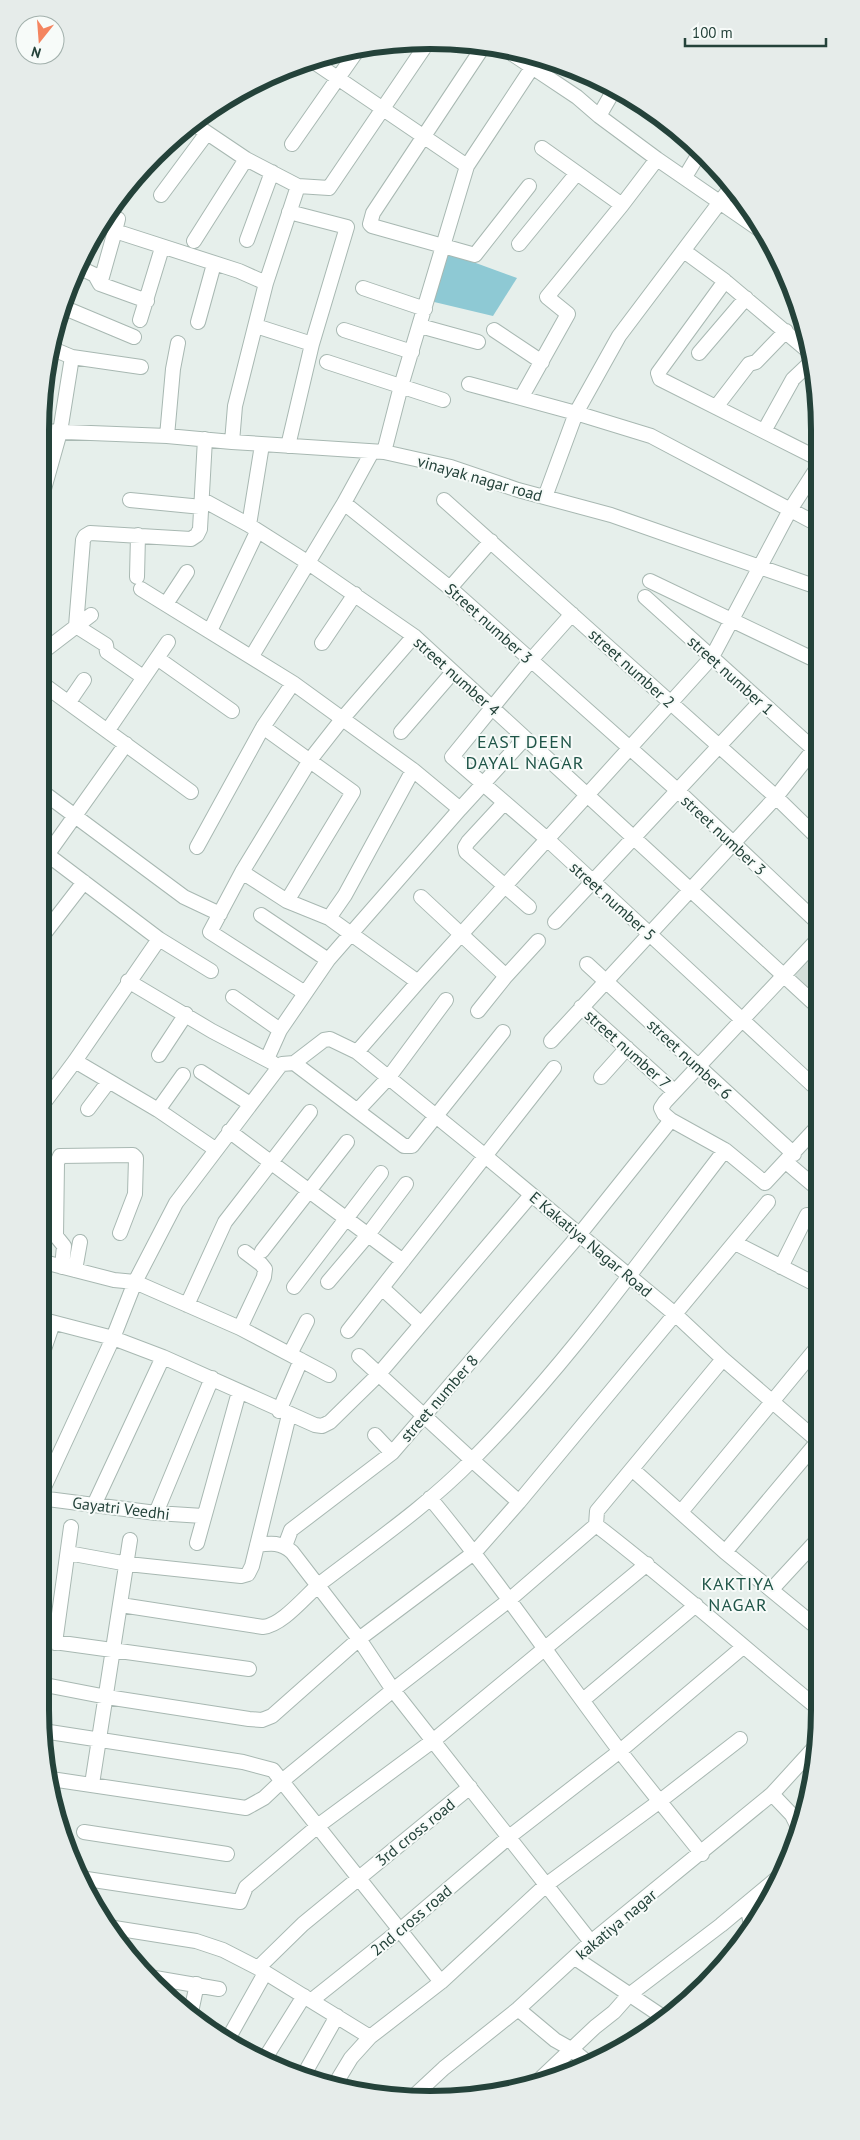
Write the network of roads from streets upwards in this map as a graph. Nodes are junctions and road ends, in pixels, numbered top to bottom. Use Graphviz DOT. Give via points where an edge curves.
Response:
graph roads {
  1 [pos="423,49"];
  2 [pos="481,52"];
  3 [pos="353,57"];
  4 [pos="535,63"];
  5 [pos="536,64"];
  6 [pos="319,65"];
  7 [pos="339,78"];
  8 [pos="611,95"];
  9 [pos="383,108"];
  10 [pos="599,116"];
  11 [pos="199,127"];
  12 [pos="207,133"];
  13 [pos="426,136"];
  14 [pos="292,144"];
  15 [pos="542,148"];
  16 [pos="697,157"];
  17 [pos="246,159"];
  18 [pos="657,159"];
  19 [pos="467,166"];
  20 [pos="272,172"];
  21 [pos="577,173"];
  22 [pos="685,177"];
  23 [pos="298,186"];
  24 [pos="529,186"];
  25 [pos="728,192"];
  26 [pos="161,195"];
  27 [pos="721,202"];
  28 [pos="622,205"];
  29 [pos="289,212"];
  30 [pos="114,217"];
  31 [pos="750,224"];
  32 [pos="115,231"];
  33 [pos="247,240"];
  34 [pos="194,241"];
  35 [pos="518,244"];
  36 [pos="442,247"];
  37 [pos="162,248"];
  38 [pos="684,251"];
  39 [pos="214,264"];
  40 [pos="84,270"];
  41 [pos="725,280"];
  42 [pos="266,283"];
  43 [pos="100,284"];
  44 [pos="362,288"];
  45 [pos="746,298"];
  46 [pos="147,301"];
  47 [pos="68,309"];
  48 [pos="425,309"];
  49 [pos="140,320"];
  50 [pos="198,322"];
  51 [pos="256,326"];
  52 [pos="420,326"];
  53 [pos="344,330"];
  54 [pos="494,330"];
  55 [pos="786,331"];
  56 [pos="134,337"];
  57 [pos="478,342"];
  58 [pos="178,343"];
  59 [pos="312,344"];
  60 [pos="802,346"];
  61 [pos="57,352"];
  62 [pos="412,352"];
  63 [pos="699,353"];
  64 [pos="72,357"];
  65 [pos="327,362"];
  66 [pos="542,362"];
  67 [pos="806,367"];
  68 [pos="141,368"];
  69 [pos="469,384"];
  70 [pos="401,386"];
  71 [pos="521,398"];
  72 [pos="444,400"];
  73 [pos="716,407"];
  74 [pos="576,413"];
  75 [pos="49,431"];
  76 [pos="764,431"];
  77 [pos="60,432"];
  78 [pos="167,436"];
  79 [pos="205,439"];
  80 [pos="232,442"];
  81 [pos="262,444"];
  82 [pos="288,446"];
  83 [pos="378,452"];
  84 [pos="811,455"];
  85 [pos="49,471"];
  86 [pos="811,477"];
  87 [pos="545,497"];
  88 [pos="130,500"];
  89 [pos="444,500"];
  90 [pos="202,503"];
  91 [pos="344,503"];
  92 [pos="790,510"];
  93 [pos="811,521"];
  94 [pos="253,529"];
  95 [pos="138,535"];
  96 [pos="490,541"];
  97 [pos="307,562"];
  98 [pos="760,566"];
  99 [pos="187,572"];
  100 [pos="650,581"];
  101 [pos="811,585"];
  102 [pos="450,588"];
  103 [pos="355,594"];
  104 [pos="645,597"];
  105 [pos="166,604"];
  106 [pos="572,614"];
  107 [pos="91,615"];
  108 [pos="732,620"];
  109 [pos="76,626"];
  110 [pos="210,631"];
  111 [pos="414,636"];
  112 [pos="168,642"];
  113 [pos="322,643"];
  114 [pos="49,647"];
  115 [pos="252,656"];
  116 [pos="712,657"];
  117 [pos="157,658"];
  118 [pos="811,658"];
  119 [pos="531,660"];
  120 [pos="452,672"];
  121 [pos="143,677"];
  122 [pos="84,680"];
  123 [pos="293,683"];
  124 [pos="49,688"];
  125 [pos="69,702"];
  126 [pos="670,702"];
  127 [pos="760,702"];
  128 [pos="492,708"];
  129 [pos="232,711"];
  130 [pos="343,718"];
  131 [pos="263,727"];
  132 [pos="108,730"];
  133 [pos="401,732"];
  134 [pos="525,738"];
  135 [pos="811,743"];
  136 [pos="126,744"];
  137 [pos="718,746"];
  138 [pos="630,748"];
  139 [pos="811,753"];
  140 [pos="310,760"];
  141 [pos="413,770"];
  142 [pos="484,785"];
  143 [pos="677,790"];
  144 [pos="190,792"];
  145 [pos="588,794"];
  146 [pos="49,796"];
  147 [pos="776,797"];
  148 [pos="504,803"];
  149 [pos="460,809"];
  150 [pos="76,815"];
  151 [pos="811,831"];
  152 [pos="633,837"];
  153 [pos="546,839"];
  154 [pos="732,843"];
  155 [pos="49,846"];
  156 [pos="197,847"];
  157 [pos="49,856"];
  158 [pos="242,872"];
  159 [pos="84,882"];
  160 [pos="593,882"];
  161 [pos="505,886"];
  162 [pos="690,889"];
  163 [pos="422,897"];
  164 [pos="287,901"];
  165 [pos="530,907"];
  166 [pos="220,914"];
  167 [pos="261,915"];
  168 [pos="811,916"];
  169 [pos="329,918"];
  170 [pos="555,922"];
  171 [pos="49,927"];
  172 [pos="649,933"];
  173 [pos="350,934"];
  174 [pos="462,934"];
  175 [pos="159,939"];
  176 [pos="538,942"];
  177 [pos="811,946"];
  178 [pos="328,960"];
  179 [pos="587,964"];
  180 [pos="211,971"];
  181 [pos="506,976"];
  182 [pos="784,976"];
  183 [pos="605,980"];
  184 [pos="128,981"];
  185 [pos="418,982"];
  186 [pos="305,993"];
  187 [pos="233,997"];
  188 [pos="446,1000"];
  189 [pos="811,1001"];
  190 [pos="581,1007"];
  191 [pos="478,1010"];
  192 [pos="186,1014"];
  193 [pos="742,1020"];
  194 [pos="280,1030"];
  195 [pos="503,1032"];
  196 [pos="551,1041"];
  197 [pos="627,1048"];
  198 [pos="357,1052"];
  199 [pos="159,1055"];
  200 [pos="267,1059"];
  201 [pos="75,1061"];
  202 [pos="294,1063"];
  203 [pos="279,1067"];
  204 [pos="698,1067"];
  205 [pos="554,1068"];
  206 [pos="201,1072"];
  207 [pos="183,1075"];
  208 [pos="389,1077"];
  209 [pos="601,1077"];
  210 [pos="109,1081"];
  211 [pos="811,1084"];
  212 [pos="674,1092"];
  213 [pos="49,1096"];
  214 [pos="250,1104"];
  215 [pos="88,1109"];
  216 [pos="158,1110"];
  217 [pos="358,1110"];
  218 [pos="310,1112"];
  219 [pos="436,1117"];
  220 [pos="671,1120"];
  221 [pos="229,1131"];
  222 [pos="811,1139"];
  223 [pos="347,1142"];
  224 [pos="215,1149"];
  225 [pos="725,1150"];
  226 [pos="484,1155"];
  227 [pos="790,1158"];
  228 [pos="270,1163"];
  229 [pos="381,1173"];
  230 [pos="811,1181"];
  231 [pos="406,1184"];
  232 [pos="308,1191"];
  233 [pos="531,1195"];
  234 [pos="768,1202"];
  235 [pos="807,1216"];
  236 [pos="345,1219"];
  237 [pos="120,1233"];
  238 [pos="579,1235"];
  239 [pos="367,1236"];
  240 [pos="80,1242"];
  241 [pos="735,1243"];
  242 [pos="262,1251"];
  243 [pos="245,1252"];
  244 [pos="403,1262"];
  245 [pos="49,1263"];
  246 [pos="781,1267"];
  247 [pos="68,1268"];
  248 [pos="628,1276"];
  249 [pos="135,1282"];
  250 [pos="328,1282"];
  251 [pos="811,1282"];
  252 [pos="294,1287"];
  253 [pos="382,1288"];
  254 [pos="188,1305"];
  255 [pos="676,1315"];
  256 [pos="307,1321"];
  257 [pos="49,1322"];
  258 [pos="421,1324"];
  259 [pos="240,1328"];
  260 [pos="348,1331"];
  261 [pos="112,1338"];
  262 [pos="359,1356"];
  263 [pos="811,1356"];
  264 [pos="163,1357"];
  265 [pos="296,1357"];
  266 [pos="723,1359"];
  267 [pos="329,1374"];
  268 [pos="378,1375"];
  269 [pos="212,1378"];
  270 [pos="239,1392"];
  271 [pos="773,1401"];
  272 [pos="284,1413"];
  273 [pos="424,1416"];
  274 [pos="811,1434"];
  275 [pos="375,1435"];
  276 [pos="811,1451"];
  277 [pos="392,1453"];
  278 [pos="472,1460"];
  279 [pos="632,1469"];
  280 [pos="49,1477"];
  281 [pos="49,1498"];
  282 [pos="430,1498"];
  283 [pos="519,1502"];
  284 [pos="94,1505"];
  285 [pos="681,1512"];
  286 [pos="156,1513"];
  287 [pos="203,1516"];
  288 [pos="596,1525"];
  289 [pos="72,1527"];
  290 [pos="130,1540"];
  291 [pos="197,1543"];
  292 [pos="257,1545"];
  293 [pos="286,1546"];
  294 [pos="811,1547"];
  295 [pos="475,1552"];
  296 [pos="726,1552"];
  297 [pos="68,1553"];
  298 [pos="128,1564"];
  299 [pos="647,1564"];
  300 [pos="318,1585"];
  301 [pos="772,1589"];
  302 [pos="508,1601"];
  303 [pos="121,1605"];
  304 [pos="696,1605"];
  305 [pos="811,1622"];
  306 [pos="359,1639"];
  307 [pos="49,1642"];
  308 [pos="55,1643"];
  309 [pos="743,1647"];
  310 [pos="113,1649"];
  311 [pos="544,1649"];
  312 [pos="249,1669"];
  313 [pos="49,1686"];
  314 [pos="393,1690"];
  315 [pos="106,1697"];
  316 [pos="583,1700"];
  317 [pos="811,1703"];
  318 [pos="50,1731"];
  319 [pos="101,1738"];
  320 [pos="740,1739"];
  321 [pos="434,1740"];
  322 [pos="620,1751"];
  323 [pos="808,1754"];
  324 [pos="55,1780"];
  325 [pos="282,1781"];
  326 [pos="92,1784"];
  327 [pos="470,1787"];
  328 [pos="772,1794"];
  329 [pos="660,1801"];
  330 [pos="795,1820"];
  331 [pos="319,1826"];
  332 [pos="84,1832"];
  333 [pos="509,1837"];
  334 [pos="227,1854"];
  335 [pos="702,1854"];
  336 [pos="359,1878"];
  337 [pos="88,1879"];
  338 [pos="546,1885"];
  339 [pos="767,1888"];
  340 [pos="747,1904"];
  341 [pos="750,1917"];
  342 [pos="118,1929"];
  343 [pos="400,1930"];
  344 [pos="591,1942"];
  345 [pos="575,1958"];
  346 [pos="262,1970"];
  347 [pos="441,1982"];
  348 [pos="197,1984"];
  349 [pos="170,1987"];
  350 [pos="219,1989"];
  351 [pos="629,1995"];
  352 [pos="308,1998"];
  353 [pos="192,2007"];
  354 [pos="518,2009"];
  355 [pos="659,2014"];
  356 [pos="337,2016"];
  357 [pos="229,2034"];
  358 [pos="370,2037"];
  359 [pos="571,2048"];
  360 [pos="267,2055"];
  361 [pos="583,2059"];
  362 [pos="306,2071"];
  363 [pos="546,2073"];
  364 [pos="338,2080"];
  365 [pos="421,2091"];
  1 -- 9 [label="street"];
  2 -- 13 [label="street"];
  3 -- 7 [label="street"];
  4 -- 19 [label="street"];
  5 -- 10 [label="street"];
  6 -- 7 [label="street"];
  7 -- 9 [label="street"];
  7 -- 14 [label="street"];
  8 -- 10 [label="street"];
  9 -- 13 [label="street"];
  9 -- 23 [label="street" via="332,185 326,188"];
  10 -- 18 [label="street"];
  11 -- 12 [label="street"];
  12 -- 17 [label="street"];
  12 -- 26 [label="street"];
  13 -- 19 [label="street"];
  13 -- 36 [label="street" via="373,213 370,224"];
  15 -- 21 [label="street"];
  16 -- 22 [label="street"];
  17 -- 20 [label="street"];
  17 -- 34 [label="street"];
  18 -- 22 [label="street"];
  18 -- 28 [label="street"];
  19 -- 36 [label="street"];
  20 -- 23 [label="street"];
  20 -- 33 [label="street"];
  21 -- 28 [label="street"];
  21 -- 35 [label="street"];
  22 -- 27 [label="street"];
  23 -- 29 [label="street"];
  24 -- 36 [label="street" via="475,255"];
  25 -- 27 [label="street"];
  27 -- 31 [label="street"];
  27 -- 38 [label="street"];
  28 -- 66 [label="street" via="546,296 568,314"];
  29 -- 42 [label="street"];
  29 -- 59 [label="street" via="347,227"];
  30 -- 32 [label="street" via="118,219"];
  32 -- 37 [label="street"];
  32 -- 43 [label="street"];
  36 -- 48 [label="street"];
  37 -- 39 [label="street"];
  37 -- 46 [label="street"];
  38 -- 41 [label="street"];
  38 -- 74 [label="street" via="619,336"];
  39 -- 42 [label="street"];
  39 -- 50 [label="street"];
  40 -- 43 [label="street" via="95,275"];
  41 -- 45 [label="street"];
  41 -- 73 [label="street" via="658,372 660,378"];
  42 -- 51 [label="street"];
  43 -- 46 [label="street"];
  44 -- 48 [label="street"];
  45 -- 55 [label="street"];
  45 -- 63 [label="street"];
  46 -- 49 [label="street"];
  47 -- 56 [label="street"];
  48 -- 52 [label="street"];
  51 -- 59 [label="street"];
  51 -- 80 [label="street" via="235,406"];
  52 -- 57 [label="street"];
  52 -- 62 [label="street"];
  53 -- 62 [label="street"];
  54 -- 66 [label="street"];
  55 -- 60 [label="street"];
  55 -- 73 [label="street" via="756,362 749,364"];
  58 -- 78 [label="street"];
  59 -- 82 [label="street"];
  61 -- 64 [label="street"];
  62 -- 70 [label="street"];
  64 -- 68 [label="street"];
  64 -- 77 [label="street"];
  65 -- 70 [label="street"];
  66 -- 71 [label="street"];
  67 -- 76 [label="street" via="793,379"];
  69 -- 71 [label="street"];
  70 -- 72 [label="street"];
  70 -- 83 [label="street"];
  71 -- 74 [label="street"];
  73 -- 76 [label="street"];
  74 -- 87 [label="street"];
  74 -- 92 [label="street" via="651,436"];
  75 -- 77 [label="street, vinayak nagar road"];
  76 -- 84 [label="street"];
  77 -- 78 [label="street, vinayak nagar road"];
  77 -- 85 [label="street"];
  78 -- 79 [label="street, vinayak nagar road"];
  79 -- 80 [label="street, vinayak nagar road"];
  79 -- 90 [label="street"];
  80 -- 81 [label="street, vinayak nagar road"];
  81 -- 82 [label="street, vinayak nagar road"];
  81 -- 94 [label="street"];
  82 -- 83 [label="street, vinayak nagar road"];
  83 -- 87 [label="street, vinayak nagar road" via="451,467"];
  83 -- 91 [label="street"];
  86 -- 92 [label="street"];
  87 -- 98 [label="street, vinayak nagar road" via="611,515"];
  88 -- 90 [label="street"];
  89 -- 96 [label="street, street number 2"];
  90 -- 94 [label="street, street number 4"];
  90 -- 95 [label="street" via="200,529 191,539"];
  91 -- 97 [label="street"];
  91 -- 102 [label="street, Street number 3"];
  92 -- 93 [label="street"];
  92 -- 98 [label="street"];
  94 -- 97 [label="street, street number 4"];
  94 -- 110 [label="street"];
  95 -- 105 [label="street" via="139,583"];
  95 -- 109 [label="street" via="90,533 85,536"];
  96 -- 102 [label="street"];
  96 -- 106 [label="street, street number 2"];
  97 -- 103 [label="street, street number 4"];
  97 -- 115 [label="street"];
  98 -- 101 [label="street, vinayak nagar road"];
  98 -- 108 [label="street"];
  99 -- 105 [label="street"];
  100 -- 108 [label="street"];
  102 -- 119 [label="street, Street number 3"];
  103 -- 111 [label="street, street number 4"];
  103 -- 113 [label="street"];
  104 -- 116 [label="street, street number 1"];
  105 -- 110 [label="street"];
  106 -- 119 [label="street"];
  106 -- 126 [label="street, street number 2"];
  107 -- 109 [label="street"];
  108 -- 116 [label="street"];
  108 -- 118 [label="street"];
  109 -- 114 [label="street"];
  109 -- 121 [label="street" via="106,645 107,652"];
  110 -- 115 [label="street"];
  111 -- 120 [label="street, street number 4"];
  111 -- 130 [label="street"];
  112 -- 117 [label="street"];
  115 -- 123 [label="street"];
  116 -- 126 [label="street"];
  116 -- 127 [label="street, street number 1"];
  117 -- 121 [label="street"];
  117 -- 129 [label="street"];
  119 -- 128 [label="street"];
  119 -- 138 [label="street, Street number 3"];
  120 -- 128 [label="street, street number 4"];
  120 -- 133 [label="street"];
  121 -- 132 [label="street"];
  122 -- 125 [label="street"];
  123 -- 130 [label="street"];
  123 -- 131 [label="street"];
  124 -- 125 [label="street"];
  125 -- 132 [label="street"];
  126 -- 137 [label="street, street number 2"];
  126 -- 138 [label="street"];
  127 -- 135 [label="street, street number 1"];
  127 -- 137 [label="street"];
  128 -- 134 [label="street, street number 4"];
  128 -- 142 [label="street, street number 5" via="452,757"];
  130 -- 140 [label="street"];
  130 -- 141 [label="street"];
  131 -- 140 [label="street"];
  131 -- 156 [label="street"];
  132 -- 136 [label="street"];
  134 -- 142 [label="street"];
  134 -- 145 [label="street, street number 4"];
  136 -- 144 [label="street"];
  136 -- 150 [label="street"];
  137 -- 143 [label="street"];
  137 -- 147 [label="street, street number 2"];
  138 -- 143 [label="street, street number 3"];
  138 -- 145 [label="street"];
  139 -- 147 [label="street"];
  140 -- 158 [label="street"];
  140 -- 164 [label="street" via="353,792"];
  141 -- 149 [label="street"];
  141 -- 169 [label="street" via="345,896"];
  142 -- 148 [label="street, street number 5"];
  142 -- 149 [label="street"];
  143 -- 152 [label="street"];
  143 -- 154 [label="street, street number 3"];
  145 -- 152 [label="street, street number 4"];
  145 -- 153 [label="street"];
  146 -- 150 [label="street"];
  147 -- 151 [label="street, street number 2"];
  147 -- 154 [label="street"];
  148 -- 153 [label="street, street number 5"];
  148 -- 161 [label="street" via="465,847 466,852"];
  149 -- 173 [label="street"];
  150 -- 155 [label="street"];
  150 -- 166 [label="street" via="184,897"];
  152 -- 160 [label="street"];
  152 -- 162 [label="street, street number 4"];
  153 -- 160 [label="street, street number 5"];
  153 -- 161 [label="street"];
  154 -- 162 [label="street"];
  154 -- 168 [label="street, street number 3"];
  157 -- 159 [label="street"];
  158 -- 164 [label="street"];
  158 -- 166 [label="street"];
  159 -- 171 [label="street"];
  159 -- 175 [label="street"];
  160 -- 170 [label="street"];
  160 -- 172 [label="street, street number 5"];
  161 -- 165 [label="street"];
  161 -- 174 [label="street"];
  162 -- 172 [label="street"];
  162 -- 182 [label="street, street number 4"];
  163 -- 174 [label="street"];
  164 -- 169 [label="street"];
  166 -- 186 [label="street" via="210,932"];
  167 -- 178 [label="street"];
  169 -- 173 [label="street"];
  172 -- 183 [label="street"];
  172 -- 193 [label="street, street number 5"];
  173 -- 178 [label="street"];
  173 -- 185 [label="street"];
  174 -- 181 [label="street"];
  174 -- 185 [label="street"];
  175 -- 180 [label="street"];
  175 -- 184 [label="street"];
  176 -- 181 [label="street"];
  177 -- 182 [label="street"];
  178 -- 186 [label="street"];
  179 -- 183 [label="street, street number 6"];
  181 -- 191 [label="street"];
  182 -- 189 [label="street, street number 4"];
  182 -- 193 [label="street"];
  183 -- 190 [label="street"];
  183 -- 204 [label="street, street number 6"];
  184 -- 192 [label="street"];
  184 -- 201 [label="street"];
  185 -- 198 [label="street"];
  186 -- 194 [label="street"];
  187 -- 194 [label="street"];
  188 -- 208 [label="street"];
  190 -- 196 [label="street"];
  190 -- 197 [label="street, street number 7"];
  192 -- 199 [label="street"];
  192 -- 200 [label="street"];
  193 -- 204 [label="street"];
  193 -- 211 [label="street, street number 5"];
  194 -- 200 [label="street"];
  195 -- 219 [label="street"];
  197 -- 209 [label="street"];
  197 -- 212 [label="street, street number 7"];
  198 -- 202 [label="street, E Kakatiya Nagar Road" via="330,1039 324,1040"];
  198 -- 208 [label="street, E Kakatiya Nagar Road"];
  200 -- 203 [label="street"];
  201 -- 210 [label="street"];
  201 -- 213 [label="street"];
  202 -- 203 [label="street"];
  202 -- 217 [label="street"];
  203 -- 214 [label="street"];
  204 -- 212 [label="street"];
  204 -- 227 [label="street, street number 6"];
  205 -- 226 [label="street"];
  206 -- 214 [label="street"];
  207 -- 216 [label="street"];
  208 -- 217 [label="street"];
  208 -- 219 [label="street, E Kakatiya Nagar Road"];
  210 -- 215 [label="street"];
  210 -- 216 [label="street"];
  212 -- 220 [label="street" via="661,1108"];
  214 -- 221 [label="street"];
  216 -- 224 [label="street"];
  217 -- 219 [label="street" via="404,1146 410,1147"];
  218 -- 228 [label="street"];
  219 -- 226 [label="street, E Kakatiya Nagar Road"];
  220 -- 225 [label="street"];
  220 -- 238 [label="street, street number 8"];
  221 -- 224 [label="street"];
  221 -- 228 [label="street"];
  222 -- 227 [label="street"];
  223 -- 232 [label="street"];
  224 -- 249 [label="street" via="176,1203"];
  225 -- 227 [label="street" via="765,1183"];
  225 -- 248 [label="street"];
  226 -- 233 [label="street, E Kakatiya Nagar Road"];
  226 -- 244 [label="street"];
  227 -- 230 [label="street, street number 6"];
  228 -- 232 [label="street"];
  228 -- 254 [label="street" via="225,1222"];
  229 -- 236 [label="street"];
  231 -- 239 [label="street"];
  232 -- 236 [label="street"];
  232 -- 242 [label="street"];
  233 -- 238 [label="street, E Kakatiya Nagar Road"];
  233 -- 258 [label="street"];
  234 -- 241 [label="street"];
  235 -- 246 [label="street"];
  236 -- 239 [label="street"];
  236 -- 252 [label="street"];
  237 -- 247 [label="street" via="135,1194 134,1155 60,1156 57,1163 56,1236 64,1246"];
  238 -- 248 [label="street, E Kakatiya Nagar Road"];
  238 -- 273 [label="street, street number 8"];
  239 -- 244 [label="street"];
  239 -- 250 [label="street"];
  240 -- 247 [label="street"];
  241 -- 246 [label="street"];
  241 -- 255 [label="street"];
  243 -- 259 [label="street" via="265,1269"];
  244 -- 253 [label="street"];
  245 -- 247 [label="street"];
  246 -- 251 [label="street"];
  247 -- 249 [label="street"];
  248 -- 255 [label="street, E Kakatiya Nagar Road"];
  248 -- 278 [label="street" via="569,1352"];
  249 -- 254 [label="street"];
  249 -- 261 [label="street"];
  253 -- 258 [label="street"];
  253 -- 260 [label="street"];
  254 -- 259 [label="street"];
  255 -- 266 [label="street, E Kakatiya Nagar Road"];
  255 -- 283 [label="street"];
  256 -- 265 [label="street"];
  257 -- 261 [label="street"];
  258 -- 268 [label="street"];
  259 -- 265 [label="street"];
  261 -- 264 [label="street"];
  261 -- 280 [label="street"];
  262 -- 268 [label="street"];
  263 -- 271 [label="street"];
  264 -- 269 [label="street"];
  264 -- 284 [label="street"];
  265 -- 267 [label="street"];
  265 -- 272 [label="street"];
  266 -- 271 [label="street, E Kakatiya Nagar Road"];
  266 -- 279 [label="street"];
  268 -- 272 [label="street" via="322,1426"];
  268 -- 273 [label="street"];
  269 -- 270 [label="street"];
  269 -- 286 [label="street"];
  270 -- 272 [label="street"];
  270 -- 287 [label="street"];
  271 -- 274 [label="street, E Kakatiya Nagar Road"];
  271 -- 285 [label="street"];
  272 -- 292 [label="street"];
  273 -- 277 [label="street, street number 8"];
  273 -- 278 [label="street"];
  275 -- 277 [label="street"];
  276 -- 296 [label="street"];
  277 -- 293 [label="street, street number 8" via="292,1530"];
  278 -- 282 [label="street"];
  278 -- 283 [label="street"];
  279 -- 285 [label="street"];
  279 -- 288 [label="street" via="597,1511"];
  281 -- 284 [label="street, Gayatri Veedhi"];
  282 -- 295 [label="street"];
  282 -- 300 [label="street"];
  283 -- 295 [label="street"];
  284 -- 286 [label="street, Gayatri Veedhi"];
  285 -- 296 [label="street"];
  286 -- 287 [label="street, Gayatri Veedhi"];
  287 -- 291 [label="street"];
  288 -- 299 [label="street"];
  288 -- 302 [label="street"];
  289 -- 297 [label="street"];
  290 -- 298 [label="street"];
  292 -- 293 [label="street" via="274,1543"];
  292 -- 298 [label="street" via="248,1574 241,1576"];
  293 -- 300 [label="street"];
  294 -- 301 [label="street"];
  295 -- 302 [label="street"];
  295 -- 306 [label="street"];
  296 -- 301 [label="street"];
  297 -- 298 [label="street"];
  297 -- 308 [label="street"];
  298 -- 303 [label="street"];
  299 -- 304 [label="street"];
  299 -- 311 [label="street"];
  300 -- 303 [label="street" via="271,1626 263,1627"];
  300 -- 306 [label="street"];
  301 -- 305 [label="street"];
  302 -- 311 [label="street"];
  302 -- 314 [label="street"];
  303 -- 310 [label="street"];
  304 -- 309 [label="street"];
  304 -- 316 [label="street"];
  306 -- 314 [label="street"];
  306 -- 315 [label="street" via="272,1716 262,1720"];
  307 -- 308 [label="street"];
  308 -- 310 [label="street"];
  309 -- 317 [label="street"];
  309 -- 322 [label="street, 2nd cross road"];
  310 -- 312 [label="street"];
  310 -- 315 [label="street"];
  311 -- 316 [label="street"];
  311 -- 321 [label="street"];
  313 -- 315 [label="street"];
  314 -- 321 [label="street"];
  314 -- 325 [label="street"];
  315 -- 319 [label="street"];
  316 -- 322 [label="street"];
  318 -- 319 [label="street"];
  319 -- 325 [label="street" via="242,1762 273,1770"];
  319 -- 326 [label="street"];
  320 -- 329 [label="street"];
  321 -- 327 [label="street"];
  321 -- 331 [label="street"];
  322 -- 329 [label="street"];
  322 -- 333 [label="street, 2nd cross road"];
  323 -- 328 [label="street, kakatiya nagar"];
  324 -- 326 [label="street"];
  325 -- 326 [label="street" via="264,1798 246,1808"];
  325 -- 331 [label="street"];
  327 -- 333 [label="street"];
  327 -- 336 [label="street, 3rd cross road"];
  328 -- 330 [label="street"];
  328 -- 335 [label="street, kakatiya nagar"];
  329 -- 335 [label="street"];
  329 -- 338 [label="street"];
  331 -- 336 [label="street"];
  331 -- 337 [label="street" via="246,1887 240,1902"];
  332 -- 334 [label="street"];
  333 -- 338 [label="street"];
  333 -- 343 [label="street, 2nd cross road"];
  335 -- 344 [label="street, kakatiya nagar"];
  336 -- 343 [label="street"];
  336 -- 346 [label="street, 3rd cross road" via="303,1924"];
  338 -- 344 [label="street"];
  338 -- 347 [label="street"];
  339 -- 340 [label="street"];
  340 -- 341 [label="street"];
  340 -- 351 [label="street"];
  342 -- 346 [label="street" via="196,1941 223,1950"];
  343 -- 347 [label="street"];
  343 -- 352 [label="street, 2nd cross road"];
  344 -- 345 [label="street, kakatiya nagar"];
  345 -- 351 [label="street"];
  345 -- 354 [label="street, kakatiya nagar"];
  346 -- 352 [label="street"];
  346 -- 357 [label="street, 3rd cross road"];
  347 -- 358 [label="street"];
  348 -- 349 [label="street"];
  348 -- 350 [label="street"];
  348 -- 353 [label="street"];
  351 -- 355 [label="street"];
  351 -- 359 [label="street"];
  352 -- 356 [label="street"];
  352 -- 360 [label="street, 2nd cross road" via="282,2028"];
  354 -- 359 [label="street" via="555,2040"];
  354 -- 365 [label="street, kakatiya nagar"];
  356 -- 358 [label="street"];
  356 -- 362 [label="street"];
  358 -- 364 [label="street" via="351,2058"];
  359 -- 361 [label="street"];
  359 -- 363 [label="street"];
}
